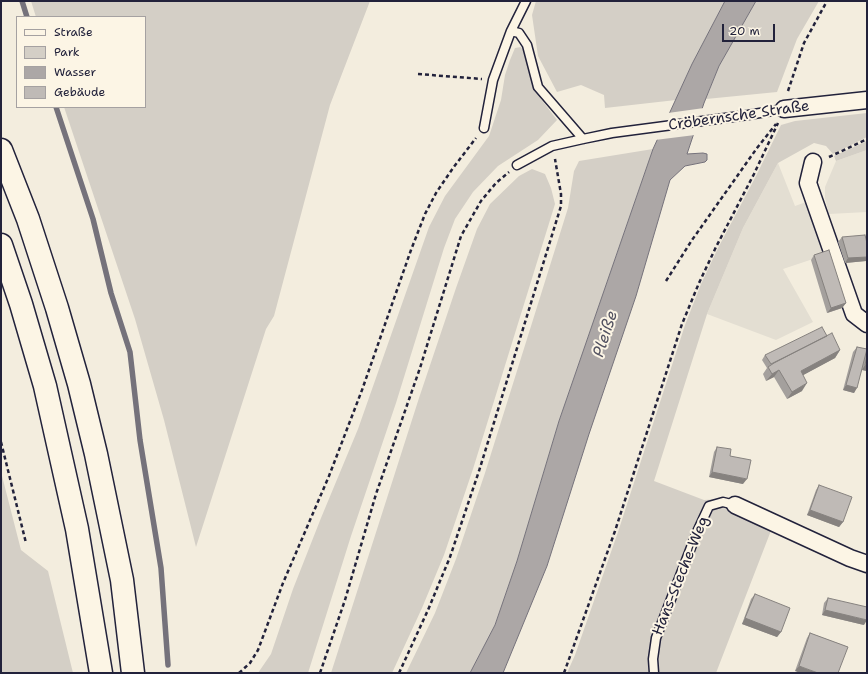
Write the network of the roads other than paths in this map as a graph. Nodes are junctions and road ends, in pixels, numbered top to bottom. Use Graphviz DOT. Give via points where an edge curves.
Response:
graph roads {
  1 [pos="526,1"];
  2 [pos="510,31"];
  3 [pos="867,100"];
  4 [pos="781,115"];
  5 [pos="484,128"];
  6 [pos="583,139"];
  7 [pos="1,150"];
  8 [pos="813,162"];
  9 [pos="517,166"];
  10 [pos="1,245"];
  11 [pos="867,324"];
  12 [pos="735,505"];
  13 [pos="867,564"];
  14 [pos="101,673"];
  15 [pos="133,673"];
  16 [pos="654,673"];
  1 -- 2 [label="lane"];
  2 -- 5 [label="lane" via="493,80"];
  2 -- 6 [label="lane" via="519,33 527,45 538,87"];
  3 -- 4 [label="street, Cröbernsche Straße"];
  4 -- 6 [label="lane, Cröbernsche Straße" via="748,115"];
  6 -- 9 [label="lane, Cröbernsche Straße" via="552,146"];
  7 -- 15 [label="highway" via="28,219 79,384 122,580"];
  8 -- 11 [label="street" via="808,183 854,314"];
  10 -- 14 [label="highway" via="45,386 77,529"];
  12 -- 13 [label="street, Hans-Steche-Weg"];
  12 -- 16 [label="lane, Hans-Steche-Weg" via="723,502 709,506 656,638"];
}
